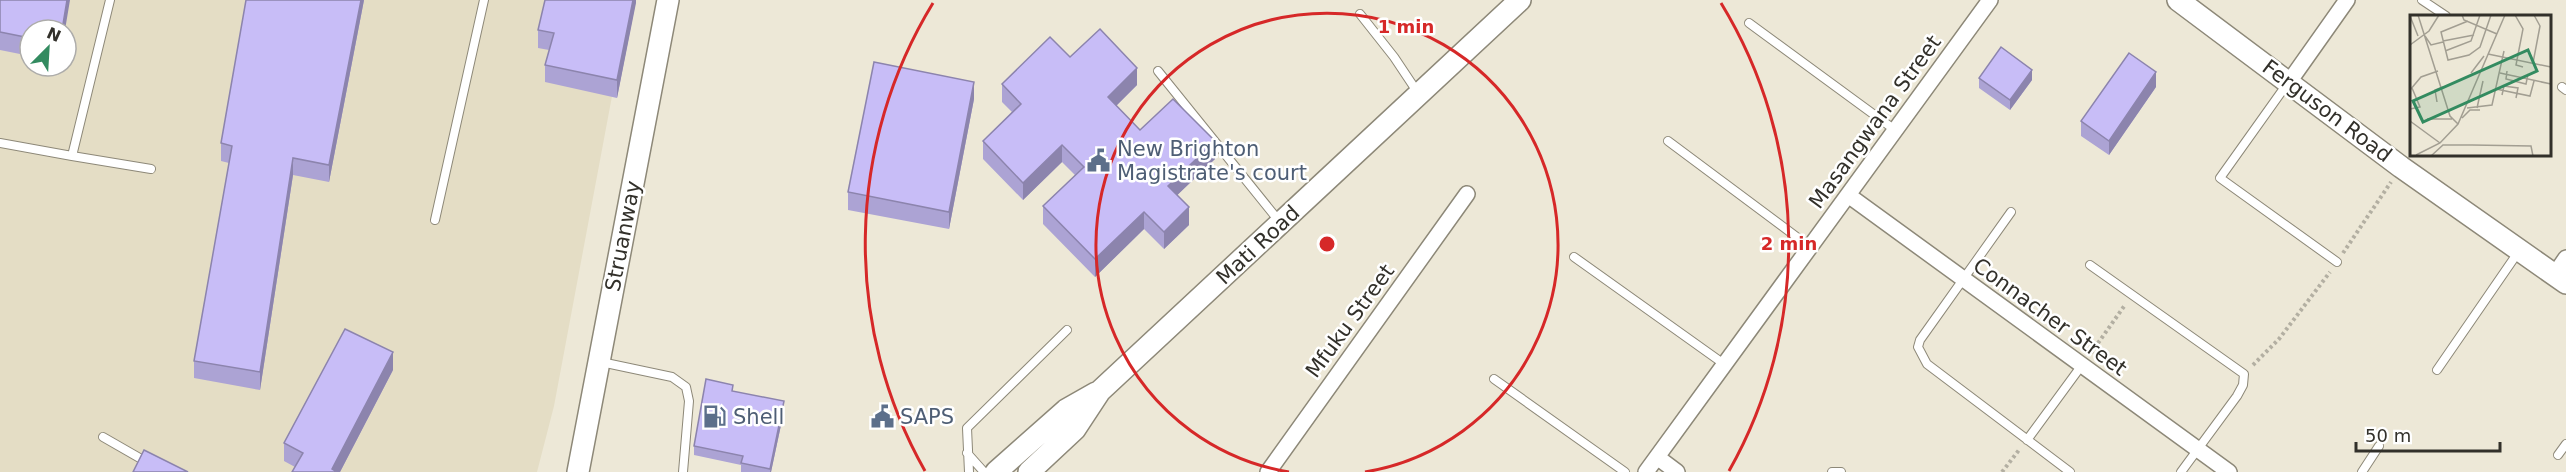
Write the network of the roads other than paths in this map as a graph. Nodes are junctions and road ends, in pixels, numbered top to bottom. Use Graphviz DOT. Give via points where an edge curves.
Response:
graph roads {
  1 [pos="110,0"];
  2 [pos="484,0"];
  3 [pos="668,0"];
  4 [pos="1520,0"];
  5 [pos="1990,0"];
  6 [pos="2178,0"];
  7 [pos="2347,0"];
  8 [pos="2422,0"];
  9 [pos="1360,14"];
  10 [pos="2444,15"];
  11 [pos="1749,23"];
  12 [pos="1158,71"];
  13 [pos="2289,82"];
  14 [pos="1419,95"];
  15 [pos="1895,130"];
  16 [pos="1668,141"];
  17 [pos="0,143"];
  18 [pos="72,156"];
  19 [pos="151,169"];
  20 [pos="1467,194"];
  21 [pos="1848,195"];
  22 [pos="2011,212"];
  23 [pos="435,220"];
  24 [pos="1281,223"];
  25 [pos="1810,247"];
  26 [pos="2520,250"];
  27 [pos="1574,257"];
  28 [pos="2337,262"];
  29 [pos="2090,265"];
  30 [pos="2562,272"];
  31 [pos="1964,280"];
  32 [pos="1067,330"];
  33 [pos="599,362"];
  34 [pos="1724,364"];
  35 [pos="2082,365"];
  36 [pos="2437,370"];
  37 [pos="1494,379"];
  38 [pos="1100,391"];
  39 [pos="103,437"];
  40 [pos="2027,440"];
  41 [pos="2566,444"];
  42 [pos="2379,446"];
  43 [pos="2198,450"];
  44 [pos="967,453"];
  45 [pos="2558,455"];
  46 [pos="1657,457"];
  47 [pos="164,472"];
  48 [pos="578,472"];
  49 [pos="682,472"];
  50 [pos="969,472"];
  51 [pos="984,472"];
  52 [pos="996,472"];
  53 [pos="1029,472"];
  54 [pos="1268,472"];
  55 [pos="1625,472"];
  56 [pos="1646,472"];
  57 [pos="1677,472"];
  58 [pos="1832,472"];
  59 [pos="1841,472"];
  60 [pos="2070,472"];
  61 [pos="2181,472"];
  62 [pos="2229,472"];
  63 [pos="2362,472"];
  1 -- 18 [label="lane"];
  2 -- 23 [label="lane"];
  3 -- 33 [label="street, Struanway"];
  4 -- 14 [label="street, Mati Road"];
  5 -- 15 [label="street, Masangwana Street"];
  6 -- 13 [label="street, Ferguson Road"];
  7 -- 13 [label="street"];
  8 -- 10 [label="lane"];
  9 -- 14 [label="lane"];
  11 -- 15 [label="lane"];
  12 -- 24 [label="lane"];
  13 -- 26 [label="street, Ferguson Road"];
  13 -- 28 [label="lane" via="2220,178"];
  14 -- 24 [label="street, Mati Road"];
  15 -- 21 [label="street, Masangwana Street"];
  16 -- 25 [label="lane"];
  17 -- 18 [label="lane"];
  18 -- 19 [label="lane"];
  20 -- 54 [label="street, Mfuku Street"];
  21 -- 25 [label="street, Masangwana Street"];
  21 -- 31 [label="street, Connacher Street"];
  22 -- 31 [label="lane"];
  24 -- 38 [label="street, Mati Road"];
  25 -- 34 [label="street, Masangwana Street"];
  26 -- 30 [label="street, Ferguson Road"];
  26 -- 36 [label="lane"];
  27 -- 34 [label="lane"];
  29 -- 43 [label="lane" via="2244,374 2244,385"];
  31 -- 35 [label="street, Connacher Street"];
  31 -- 40 [label="lane" via="1920,340 1919,351 1927,363"];
  32 -- 44 [label="lane" via="970,424 966,432"];
  33 -- 48 [label="street, Struanway"];
  33 -- 49 [label="lane" via="672,376 686,387"];
  34 -- 46 [label="street, Masangwana Street"];
  35 -- 40 [label="lane"];
  35 -- 43 [label="street, Connacher Street"];
  37 -- 55 [label="lane"];
  38 -- 52 [label="street, Mati Road" via="1066,410"];
  38 -- 53 [label="street, Mati Road" via="1075,429"];
  39 -- 47 [label="lane"];
  40 -- 60 [label="lane"];
  41 -- 45 [label="lane"];
  42 -- 63 [label="lane"];
  43 -- 61 [label="lane"];
  43 -- 62 [label="street, Connacher Street"];
  44 -- 50 [label="lane"];
  44 -- 51 [label="lane"];
  46 -- 56 [label="street, Masangwana Street"];
  46 -- 57 [label="street"];
  58 -- 59 [label="lane"];
}
